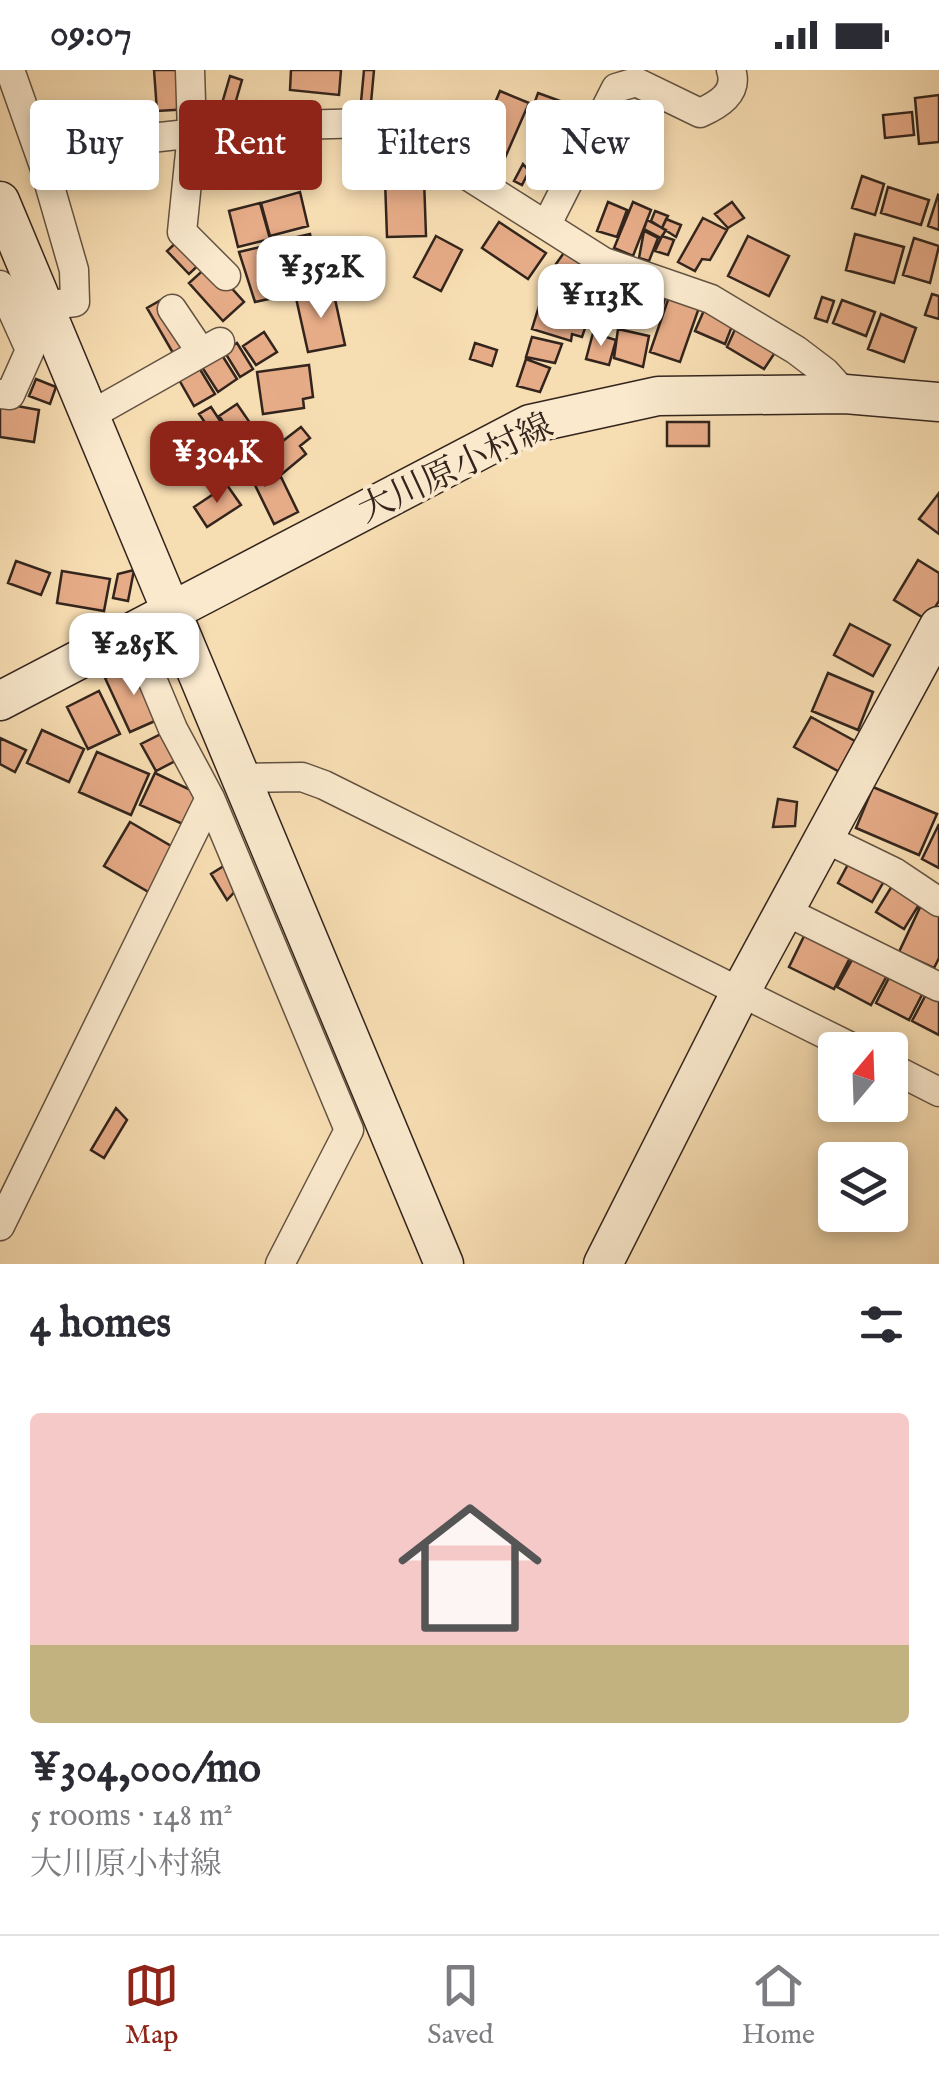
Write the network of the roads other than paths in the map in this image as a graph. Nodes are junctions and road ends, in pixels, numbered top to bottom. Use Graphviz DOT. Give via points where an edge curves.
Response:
graph roads {
  1 [pos="10,70"];
  2 [pos="190,70"];
  3 [pos="731,70"];
  4 [pos="191,100"];
  5 [pos="322,124"];
  6 [pos="30,126"];
  7 [pos="51,190"];
  8 [pos="186,190"];
  9 [pos="0,201"];
  10 [pos="548,222"];
  11 [pos="224,263"];
  12 [pos="19,301"];
  13 [pos="172,309"];
  14 [pos="0,394"];
  15 [pos="844,394"];
  16 [pos="939,402"];
  17 [pos="89,416"];
  18 [pos="171,609"];
  19 [pos="939,626"];
  20 [pos="132,631"];
  21 [pos="928,668"];
  22 [pos="0,701"];
  23 [pos="226,788"];
  24 [pos="824,838"];
  25 [pos="939,902"];
  26 [pos="785,911"];
  27 [pos="939,986"];
  28 [pos="741,991"];
  29 [pos="822,1032"];
  30 [pos="908,1076"];
  31 [pos="939,1092"];
  32 [pos="0,1226"];
  33 [pos="280,1264"];
  34 [pos="444,1264"];
  35 [pos="603,1264"];
  1 -- 6 [label="street"];
  2 -- 4 [label="street"];
  3 -- 10 [label="street" via="730,93 700,113 636,82 616,88"];
  5 -- 10 [label="street" via="369,123 400,134"];
  7 -- 12 [label="street" via="74,270 75,302"];
  8 -- 11 [label="street" via="182,232"];
  9 -- 12 [label="main road"];
  10 -- 15 [label="street" via="604,262 711,298 796,350"];
  12 -- 14 [label="street" via="30,350 10,395"];
  12 -- 17 [label="main road"];
  13 -- 17 [label="street" via="210,347"];
  15 -- 16 [label="main road, 大川原小村線"];
  15 -- 18 [label="main road, 大川原小村線" via="658,396 530,424"];
  17 -- 18 [label="main road"];
  18 -- 20 [label="main road, 大川原小村線"];
  18 -- 23 [label="main road"];
  19 -- 21 [label="main road"];
  20 -- 22 [label="main road, 大川原小村線"];
  20 -- 23 [label="street" via="174,729"];
  21 -- 24 [label="main road"];
  23 -- 28 [label="street" via="302,777 324,785"];
  23 -- 32 [label="street"];
  23 -- 33 [label="street" via="348,1130"];
  23 -- 34 [label="main road"];
  24 -- 25 [label="street"];
  24 -- 26 [label="main road"];
  26 -- 27 [label="street"];
  26 -- 28 [label="main road"];
  28 -- 29 [label="street"];
  28 -- 35 [label="main road"];
  30 -- 31 [label="street"];
}
